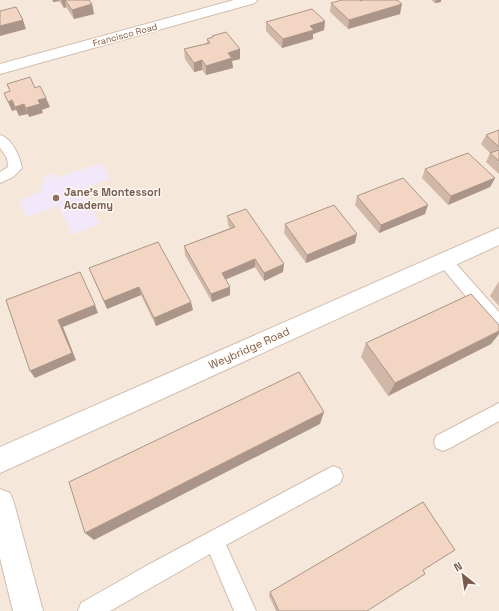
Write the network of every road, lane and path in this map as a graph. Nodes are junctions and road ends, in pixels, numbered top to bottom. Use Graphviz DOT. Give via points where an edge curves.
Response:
graph roads {
  1 [pos="250,0"];
  2 [pos="0,69"];
  3 [pos="0,139"];
  4 [pos="0,178"];
  5 [pos="499,236"];
  6 [pos="445,261"];
  7 [pos="499,324"];
  8 [pos="499,412"];
  9 [pos="443,442"];
  10 [pos="0,460"];
  11 [pos="333,476"];
  12 [pos="0,503"];
  13 [pos="214,540"];
  14 [pos="28,611"];
  15 [pos="89,611"];
  16 [pos="245,611"];
  1 -- 2 [label="street, Francisco Road"];
  3 -- 4 [label="lane" via="13,157 15,168"];
  5 -- 6 [label="street, Weybridge Road"];
  6 -- 7 [label="lane"];
  6 -- 10 [label="street, Weybridge Road"];
  8 -- 9 [label="lane"];
  11 -- 13 [label="lane"];
  12 -- 14 [label="street"];
  13 -- 15 [label="lane" via="153,572"];
  13 -- 16 [label="lane"];
}
